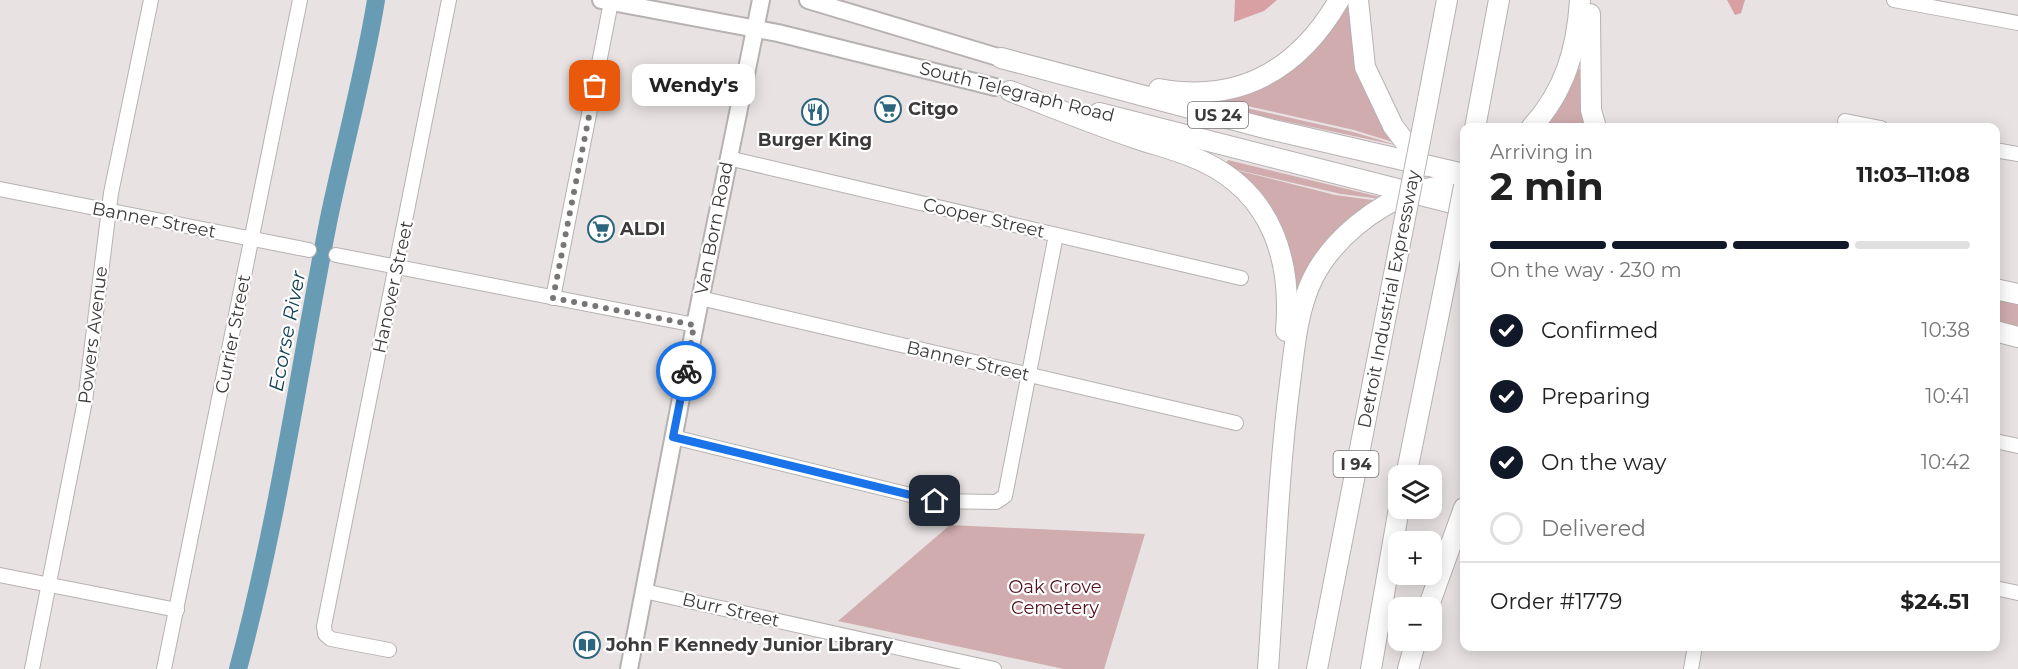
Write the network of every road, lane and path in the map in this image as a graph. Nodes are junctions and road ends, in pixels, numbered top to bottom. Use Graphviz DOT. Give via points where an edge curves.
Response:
graph roads {
  1 [pos="151,0"];
  2 [pos="300,0"];
  3 [pos="449,0"];
  4 [pos="761,0"];
  5 [pos="808,0"];
  6 [pos="1339,0"];
  7 [pos="1358,0"];
  8 [pos="1447,0"];
  9 [pos="1499,0"];
  10 [pos="1580,0"];
  11 [pos="1590,0"];
  12 [pos="1894,0"];
  13 [pos="613,1"];
  14 [pos="2018,23"];
  15 [pos="755,28"];
  16 [pos="1009,60"];
  17 [pos="1003,89"];
  18 [pos="1477,120"];
  19 [pos="1845,121"];
  20 [pos="1535,123"];
  21 [pos="1595,123"];
  22 [pos="1855,123"];
  23 [pos="2000,151"];
  24 [pos="2018,154"];
  25 [pos="728,158"];
  26 [pos="1446,179"];
  27 [pos="0,189"];
  28 [pos="1460,202"];
  29 [pos="1460,202"];
  30 [pos="108,212"];
  31 [pos="1056,235"];
  32 [pos="251,238"];
  33 [pos="309,250"];
  34 [pos="336,255"];
  35 [pos="397,266"];
  36 [pos="1241,278"];
  37 [pos="2000,290"];
  38 [pos="2018,294"];
  39 [pos="553,298"];
  40 [pos="700,298"];
  41 [pos="694,325"];
  42 [pos="2000,332"];
  43 [pos="2018,337"];
  44 [pos="1029,375"];
  45 [pos="1286,409"];
  46 [pos="1236,423"];
  47 [pos="673,437"];
  48 [pos="2000,442"];
  49 [pos="2018,446"];
  50 [pos="1408,465"];
  51 [pos="1397,519"];
  52 [pos="1460,519"];
  53 [pos="0,575"];
  54 [pos="49,585"];
  55 [pos="2000,589"];
  56 [pos="644,591"];
  57 [pos="2018,592"];
  58 [pos="1432,597"];
  59 [pos="177,610"];
  60 [pos="389,650"];
  61 [pos="1413,651"];
  62 [pos="1694,651"];
  63 [pos="970,666"];
  64 [pos="32,669"];
  65 [pos="164,669"];
  66 [pos="629,669"];
  67 [pos="994,669"];
  68 [pos="1268,669"];
  69 [pos="1317,669"];
  70 [pos="1371,669"];
  71 [pos="1408,669"];
  72 [pos="1691,669"];
  1 -- 30 [label="street, Powers Avenue"];
  2 -- 32 [label="street, Currier Street"];
  3 -- 35 [label="street, Hanover Street"];
  4 -- 15 [label="main road, Van Born Road"];
  5 -- 16 [label="main road, South Telegraph Road / US 24"];
  6 -- 16 [label="highway" via="1294,58 1275,72 1228,90 1172,91"];
  7 -- 26 [label="highway" via="1365,67 1393,126"];
  8 -- 69 [label="highway, Detroit Industrial Expressway / I 94, bridge"];
  9 -- 18 [label="highway"];
  10 -- 20 [label="highway" via="1573,56 1548,109"];
  11 -- 21 [label="highway" via="1591,111"];
  12 -- 14 [label="street"];
  13 -- 15 [label="main road, South Telegraph Road / US 24"];
  13 -- 39 [label="street"];
  15 -- 17 [label="main road, South Telegraph Road / US 24"];
  15 -- 25 [label="main road, Van Born Road"];
  16 -- 26 [label="highway, South Telegraph Road / US 24" via="1269,129 1382,154"];
  17 -- 26 [label="highway, South Telegraph Road / US 24" via="1376,183"];
  17 -- 45 [label="highway" via="1205,162 1226,174 1259,209 1282,254 1288,282"];
  19 -- 22 [label="street"];
  23 -- 24 [label="street"];
  25 -- 31 [label="street, Cooper Street"];
  25 -- 40 [label="main road, Van Born Road"];
  26 -- 28 [label="highway, US 24"];
  26 -- 29 [label="highway"];
  26 -- 45 [label="highway" via="1391,202 1360,223 1327,256 1302,304"];
  26 -- 50 [label="highway, bridge" via="1448,270"];
  27 -- 30 [label="street, Banner Street"];
  30 -- 32 [label="street, Banner Street"];
  30 -- 54 [label="street, Powers Avenue" via="86,401"];
  31 -- 36 [label="street, Cooper Street"];
  31 -- 44 [label="street"];
  32 -- 33 [label="street, Banner Street"];
  32 -- 59 [label="street, Currier Street"];
  34 -- 35 [label="street"];
  35 -- 39 [label="street"];
  35 -- 60 [label="street, Hanover Street" via="324,626 326,634 339,640"];
  37 -- 38 [label="highway"];
  39 -- 41 [label="street"];
  40 -- 41 [label="main road, Van Born Road"];
  40 -- 44 [label="street, Banner Street"];
  41 -- 47 [label="main road, Van Born Road"];
  42 -- 43 [label="highway"];
  44 -- 46 [label="street, Banner Street"];
  44 -- 47 [label="street" via="1005,496 999,501 935,501"];
  45 -- 68 [label="highway"];
  47 -- 56 [label="main road, Van Born Road"];
  48 -- 49 [label="street"];
  51 -- 70 [label="highway"];
  52 -- 58 [label="highway"];
  53 -- 54 [label="street"];
  54 -- 59 [label="street"];
  54 -- 64 [label="street, Powers Avenue"];
  55 -- 57 [label="street"];
  56 -- 63 [label="street, Burr Street"];
  56 -- 66 [label="main road, Van Born Road"];
  59 -- 65 [label="street, Currier Street"];
  61 -- 71 [label="highway"];
  62 -- 72 [label="street"];
  63 -- 67 [label="street, Burr Street"];
}
